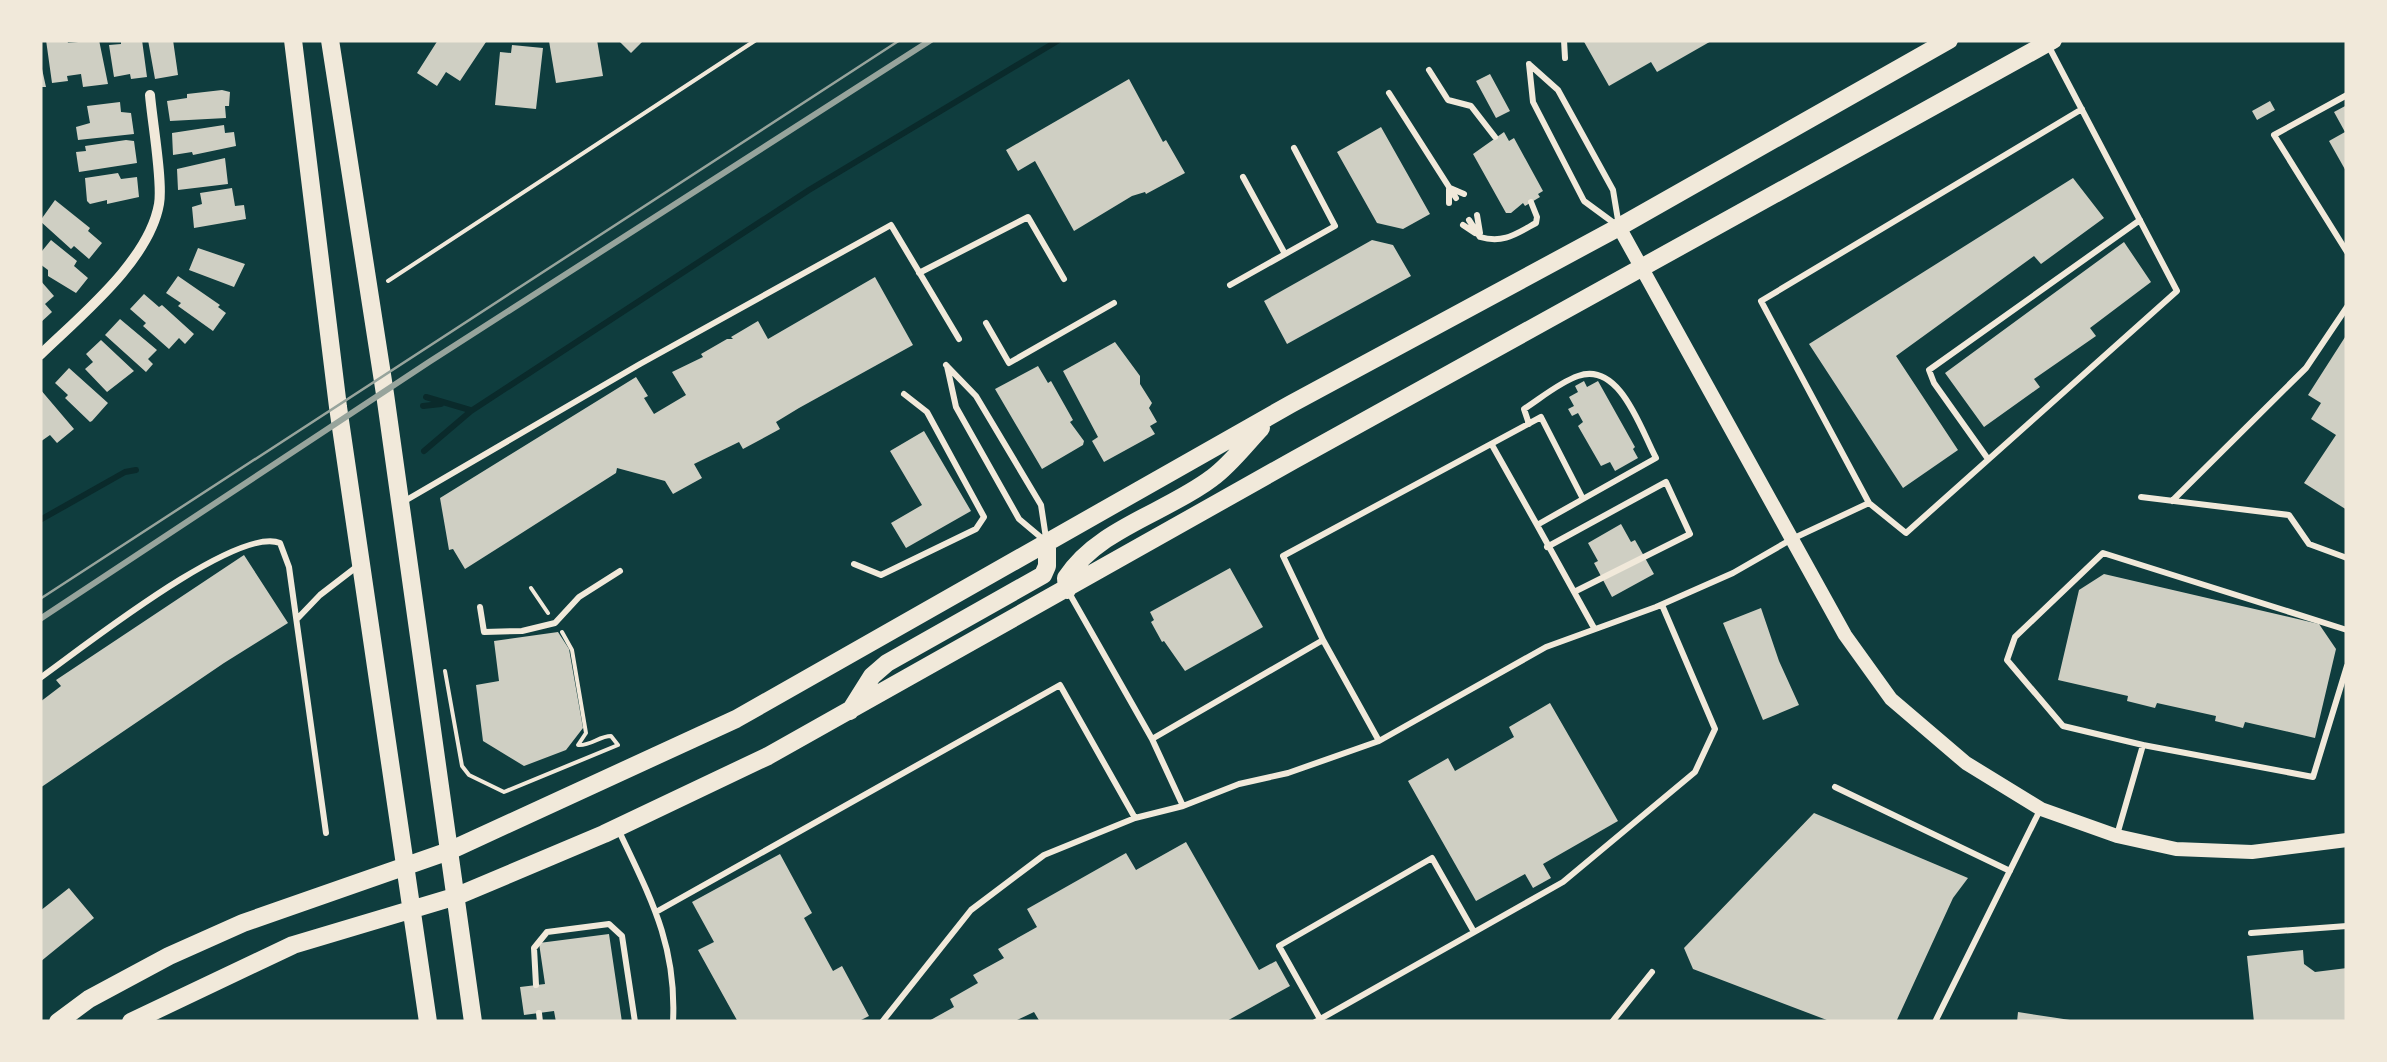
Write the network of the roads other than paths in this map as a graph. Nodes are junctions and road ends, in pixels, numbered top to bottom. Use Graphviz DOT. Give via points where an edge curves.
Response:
graph roads {
  1 [pos="293,40"];
  2 [pos="330,40"];
  3 [pos="1564,40"];
  4 [pos="1949,40"];
  5 [pos="2050,42"];
  6 [pos="1564,58"];
  7 [pos="1429,70"];
  8 [pos="1389,93"];
  9 [pos="150,95"];
  10 [pos="2347,95"];
  11 [pos="2082,108"];
  12 [pos="1495,137"];
  13 [pos="1294,148"];
  14 [pos="1243,177"];
  15 [pos="1449,188"];
  16 [pos="1531,202"];
  17 [pos="1470,220"];
  18 [pos="2140,220"];
  19 [pos="1619,227"];
  20 [pos="2347,252"];
  21 [pos="1285,254"];
  22 [pos="1642,269"];
  23 [pos="920,273"];
  24 [pos="1064,280"];
  25 [pos="1230,284"];
  26 [pos="1114,302"];
  27 [pos="2347,306"];
  28 [pos="986,323"];
  29 [pos="959,339"];
  30 [pos="40,355"];
  31 [pos="904,394"];
  32 [pos="1275,414"];
  33 [pos="1529,424"];
  34 [pos="1492,444"];
  35 [pos="1988,459"];
  36 [pos="2141,498"];
  37 [pos="1583,499"];
  38 [pos="2172,502"];
  39 [pos="1869,503"];
  40 [pos="399,504"];
  41 [pos="1537,526"];
  42 [pos="1792,539"];
  43 [pos="1047,542"];
  44 [pos="1547,546"];
  45 [pos="2347,558"];
  46 [pos="362,562"];
  47 [pos="854,564"];
  48 [pos="620,571"];
  49 [pos="1067,590"];
  50 [pos="1574,592"];
  51 [pos="1662,604"];
  52 [pos="480,608"];
  53 [pos="296,620"];
  54 [pos="1594,628"];
  55 [pos="2347,630"];
  56 [pos="1323,640"];
  57 [pos="2347,666"];
  58 [pos="40,678"];
  59 [pos="850,712"];
  60 [pos="1152,739"];
  61 [pos="1380,741"];
  62 [pos="2143,745"];
  63 [pos="1834,787"];
  64 [pos="1183,806"];
  65 [pos="2041,809"];
  66 [pos="1135,818"];
  67 [pos="617,828"];
  68 [pos="326,833"];
  69 [pos="2117,836"];
  70 [pos="2347,840"];
  71 [pos="449,851"];
  72 [pos="405,867"];
  73 [pos="2010,871"];
  74 [pos="457,896"];
  75 [pos="411,909"];
  76 [pos="656,912"];
  77 [pos="2347,926"];
  78 [pos="1474,932"];
  79 [pos="2251,933"];
  80 [pos="1652,972"];
  81 [pos="536,985"];
  82 [pos="538,1012"];
  83 [pos="160,1016"];
  84 [pos="1318,1021"];
  85 [pos="58,1022"];
  86 [pos="131,1022"];
  87 [pos="428,1022"];
  88 [pos="474,1022"];
  89 [pos="540,1022"];
  90 [pos="635,1022"];
  91 [pos="673,1022"];
  92 [pos="882,1022"];
  93 [pos="1612,1022"];
  94 [pos="1935,1022"];
  1 -- 46 [label="main road"];
  2 -- 40 [label="main road"];
  3 -- 6 [label="lane"];
  4 -- 19 [label="main road"];
  5 -- 11 [label="lane"];
  5 -- 22 [label="main road"];
  7 -- 12 [label="lane" via="1448,100 1471,106"];
  8 -- 15 [label="lane"];
  9 -- 30 [label="street" via="160,202 147,237 107,290"];
  10 -- 20 [label="lane" via="2274,135"];
  11 -- 18 [label="lane"];
  11 -- 39 [label="lane" via="1762,302"];
  13 -- 21 [label="lane" via="1335,226"];
  14 -- 21 [label="lane"];
  15 -- 15 [label="lane" via="1456,199"];
  16 -- 17 [label="lane" via="1536,223 1508,238 1480,237"];
  18 -- 35 [label="lane" via="2177,291"];
  18 -- 35 [label="lane" via="1929,370"];
  19 -- 19 [label="lane" via="1613,190 1558,90 1529,64 1533,102 1584,202"];
  19 -- 22 [label="street"];
  19 -- 32 [label="main road"];
  21 -- 25 [label="lane"];
  22 -- 42 [label="street"];
  22 -- 49 [label="main road"];
  23 -- 24 [label="lane" via="1028,217"];
  23 -- 29 [label="lane"];
  23 -- 40 [label="lane" via="891,226"];
  26 -- 28 [label="lane" via="1009,363"];
  27 -- 38 [label="lane" via="2306,368"];
  31 -- 47 [label="lane" via="927,412 984,517 976,530 881,575"];
  32 -- 43 [label="main road"];
  32 -- 49 [label="main road" via="1213,478 1102,542 1066,578"];
  33 -- 34 [label="lane"];
  33 -- 37 [label="lane" via="1541,418"];
  33 -- 37 [label="lane" via="1524,408 1578,376 1597,374 1617,384 1656,458"];
  34 -- 41 [label="lane"];
  34 -- 56 [label="lane" via="1283,556"];
  35 -- 39 [label="lane" via="1906,533"];
  36 -- 38 [label="lane"];
  37 -- 41 [label="lane"];
  38 -- 45 [label="lane" via="2289,516 2309,544"];
  39 -- 42 [label="lane"];
  40 -- 71 [label="main road"];
  41 -- 44 [label="lane"];
  42 -- 51 [label="lane"];
  42 -- 65 [label="street" via="1845,635 1891,699 1966,763"];
  43 -- 43 [label="lane" via="1042,505 976,396 946,365 956,407 1020,518"];
  43 -- 59 [label="main road" via="1043,575 887,664"];
  43 -- 71 [label="main road" via="736,719"];
  44 -- 50 [label="lane"];
  44 -- 50 [label="lane" via="1666,482 1690,534"];
  46 -- 53 [label="lane"];
  46 -- 72 [label="main road"];
  48 -- 52 [label="lane" via="579,596 555,622 522,631 484,632"];
  49 -- 59 [label="main road"];
  49 -- 60 [label="lane"];
  50 -- 54 [label="lane"];
  51 -- 54 [label="lane"];
  51 -- 78 [label="lane" via="1715,729 1695,772 1563,882"];
  53 -- 58 [label="lane" via="280,543 248,543 191,573"];
  53 -- 68 [label="lane"];
  54 -- 61 [label="lane" via="1546,647"];
  55 -- 62 [label="lane" via="2103,553 2015,637 2008,660 2063,726"];
  56 -- 60 [label="lane"];
  56 -- 61 [label="lane"];
  57 -- 62 [label="lane" via="2313,777"];
  59 -- 67 [label="main road"];
  60 -- 64 [label="lane"];
  61 -- 64 [label="lane"];
  62 -- 69 [label="lane"];
  63 -- 73 [label="lane"];
  64 -- 66 [label="lane"];
  65 -- 69 [label="street"];
  65 -- 73 [label="lane"];
  66 -- 76 [label="lane" via="1060,685"];
  66 -- 92 [label="lane" via="1044,856 972,910"];
  67 -- 74 [label="main road"];
  67 -- 76 [label="lane"];
  69 -- 70 [label="street" via="2252,852"];
  71 -- 72 [label="main road"];
  71 -- 74 [label="main road"];
  72 -- 75 [label="main road"];
  72 -- 85 [label="main road" via="184,949"];
  73 -- 94 [label="lane"];
  74 -- 75 [label="main road"];
  74 -- 88 [label="main road"];
  75 -- 83 [label="main road" via="293,945"];
  75 -- 87 [label="main road"];
  76 -- 91 [label="lane" via="675,990"];
  77 -- 79 [label="lane"];
  78 -- 84 [label="lane"];
  78 -- 84 [label="lane" via="1432,858 1279,946"];
  80 -- 93 [label="lane"];
  81 -- 90 [label="lane" via="534,948 546,932 610,924 622,936"];
  82 -- 89 [label="lane"];
  83 -- 86 [label="main road"];
}
